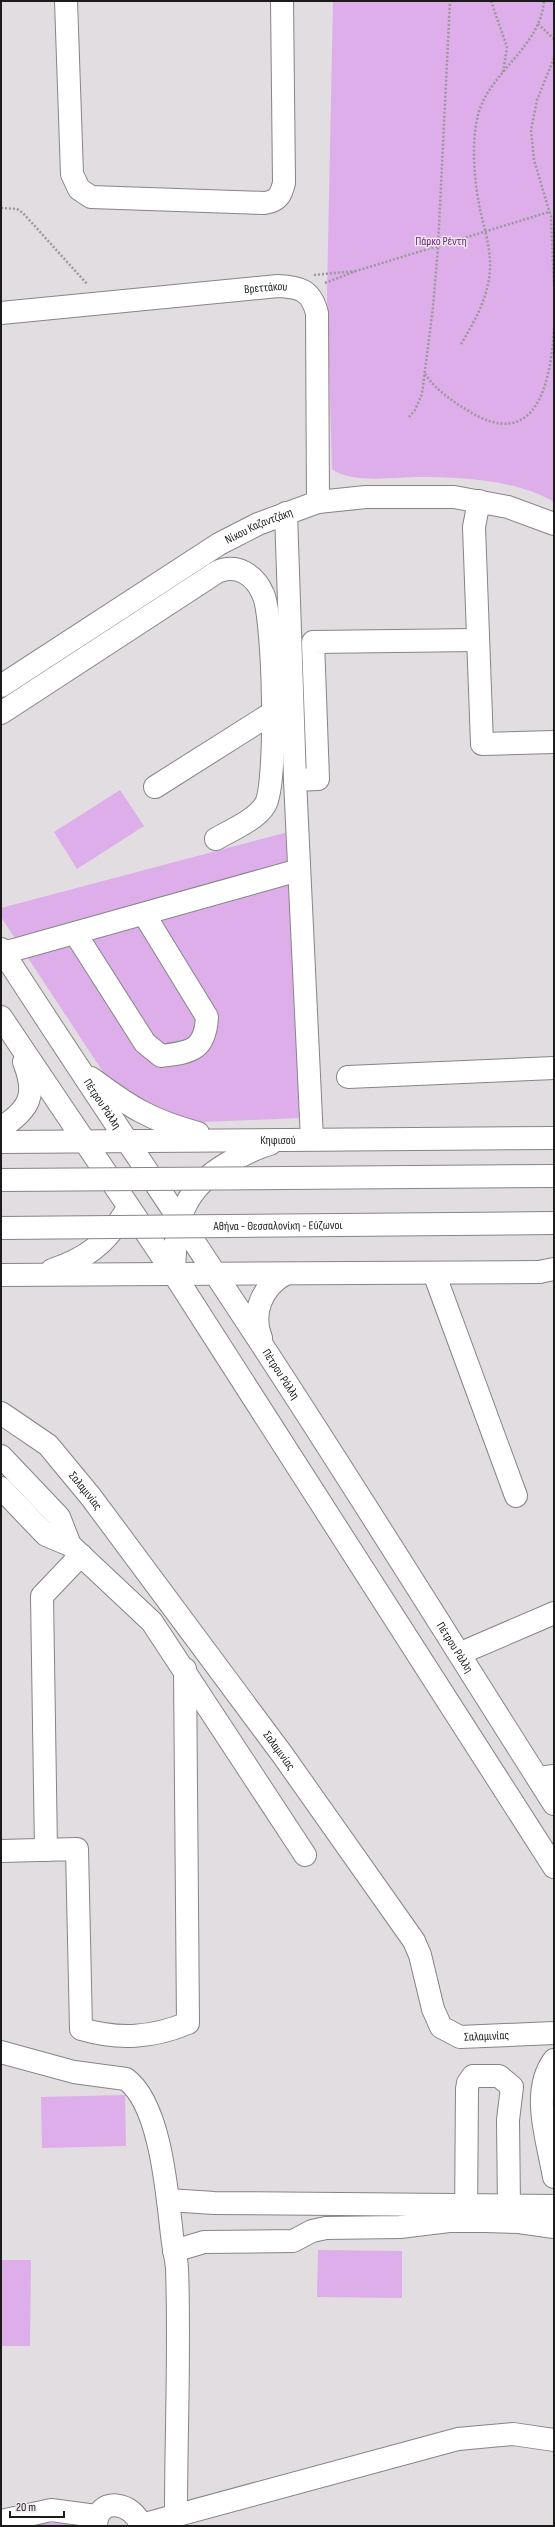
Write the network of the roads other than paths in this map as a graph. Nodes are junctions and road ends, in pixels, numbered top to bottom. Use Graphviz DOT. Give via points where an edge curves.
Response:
graph roads {
  1 [pos="66,1"];
  2 [pos="282,1"];
  3 [pos="6,312"];
  4 [pos="479,501"];
  5 [pos="318,502"];
  6 [pos="286,513"];
  7 [pos="554,524"];
  8 [pos="478,640"];
  9 [pos="1,686"];
  10 [pos="4,704"];
  11 [pos="272,713"];
  12 [pos="554,742"];
  13 [pos="295,780"];
  14 [pos="155,787"];
  15 [pos="216,839"];
  16 [pos="299,870"];
  17 [pos="144,914"];
  18 [pos="75,933"];
  19 [pos="2,951"];
  20 [pos="1,1016"];
  21 [pos="14,1036"];
  22 [pos="76,1066"];
  23 [pos="554,1068"];
  24 [pos="348,1077"];
  25 [pos="1,1128"];
  26 [pos="554,1138"];
  27 [pos="312,1139"];
  28 [pos="84,1140"];
  29 [pos="224,1140"];
  30 [pos="126,1141"];
  31 [pos="1,1142"];
  32 [pos="554,1176"];
  33 [pos="1,1180"];
  34 [pos="129,1208"];
  35 [pos="179,1220"];
  36 [pos="554,1223"];
  37 [pos="1,1228"];
  38 [pos="549,1272"];
  39 [pos="434,1273"];
  40 [pos="36,1274"];
  41 [pos="174,1274"];
  42 [pos="215,1274"];
  43 [pos="285,1274"];
  44 [pos="1,1275"];
  45 [pos="266,1350"];
  46 [pos="1,1413"];
  47 [pos="1,1456"];
  48 [pos="1,1488"];
  49 [pos="516,1496"];
  50 [pos="76,1550"];
  51 [pos="554,1613"];
  52 [pos="461,1653"];
  53 [pos="185,1669"];
  54 [pos="546,1777"];
  55 [pos="554,1804"];
  56 [pos="46,1850"];
  57 [pos="1,1851"];
  58 [pos="304,1855"];
  59 [pos="554,1867"];
  60 [pos="554,2033"];
  61 [pos="1,2052"];
  62 [pos="554,2060"];
  63 [pos="554,2089"];
  64 [pos="554,2094"];
  65 [pos="554,2177"];
  66 [pos="168,2200"];
  67 [pos="509,2206"];
  68 [pos="554,2206"];
  69 [pos="466,2213"];
  70 [pos="554,2227"];
  71 [pos="174,2251"];
  72 [pos="554,2440"];
  73 [pos="1,2521"];
  74 [pos="96,2521"];
  75 [pos="153,2521"];
  1 -- 2 [label="main road" via="72,174 79,189 90,197 265,203 278,198 284,183"];
  3 -- 5 [label="main road, Βρεττάκου" via="309,285 317,313"];
  4 -- 5 [label="main road, Νίκου Καζαντζάκη" via="429,495"];
  4 -- 7 [label="main road, Νίκου Καζαντζάκη" via="508,507"];
  4 -- 8 [label="main road" via="474,527"];
  5 -- 6 [label="main road, Νίκου Καζαντζάκη"];
  6 -- 9 [label="main road, Νίκου Καζαντζάκη" via="219,544"];
  6 -- 13 [label="main road"];
  8 -- 12 [label="main road" via="482,744"];
  8 -- 13 [label="main road" via="313,642 318,780"];
  10 -- 11 [label="main road" via="217,572 233,568 253,579 260,587 268,607"];
  11 -- 14 [label="main road"];
  11 -- 15 [label="main road" via="273,740 267,801 260,812"];
  13 -- 16 [label="main road"];
  16 -- 17 [label="main road"];
  16 -- 27 [label="main road"];
  17 -- 18 [label="main road"];
  17 -- 18 [label="main road" via="207,1018 206,1036 197,1047 183,1053 161,1056 145,1043"];
  18 -- 19 [label="main road"];
  19 -- 22 [label="main road, Πέτρου Ράλλη"];
  20 -- 21 [label="main road"];
  21 -- 25 [label="main road" via="32,1081 31,1094 21,1113"];
  21 -- 28 [label="main road"];
  22 -- 29 [label="main road" via="138,1112 168,1125"];
  22 -- 30 [label="main road, Πέτρου Ράλλη"];
  23 -- 24 [label="main road"];
  26 -- 27 [label="main road, Κηφισού"];
  27 -- 29 [label="main road, Κηφισού"];
  27 -- 35 [label="main road" via="285,1140 258,1147 208,1174 190,1196"];
  28 -- 30 [label="main road, Κηφισού"];
  28 -- 31 [label="main road, Κηφισού"];
  28 -- 34 [label="main road"];
  29 -- 30 [label="main road, Κηφισού"];
  30 -- 34 [label="main road" via="134,1166"];
  30 -- 35 [label="main road, Πέτρου Ράλλη"];
  32 -- 33 [label="main road, bridge"];
  34 -- 40 [label="main road" via="115,1230 94,1250 67,1265"];
  34 -- 41 [label="main road"];
  35 -- 41 [label="main road"];
  35 -- 42 [label="main road, Πέτρου Ράλλη"];
  36 -- 37 [label="main road, Αθήνα - Θεσσαλονίκη - Εύζωνοι, bridge"];
  38 -- 39 [label="main road"];
  39 -- 43 [label="main road"];
  39 -- 49 [label="main road"];
  40 -- 41 [label="main road"];
  40 -- 44 [label="main road"];
  41 -- 42 [label="main road"];
  41 -- 59 [label="main road"];
  42 -- 43 [label="main road"];
  42 -- 45 [label="main road, Πέτρου Ράλλη"];
  43 -- 45 [label="main road" via="266,1290 258,1306 256,1319"];
  45 -- 52 [label="main road, Πέτρου Ράλλη"];
  46 -- 60 [label="main road, Σαλαμινίας" via="48,1445 91,1496 287,1760 414,1940 433,2009 441,2027 460,2036"];
  47 -- 50 [label="main road" via="59,1517"];
  48 -- 50 [label="main road" via="46,1535"];
  50 -- 53 [label="main road" via="152,1622"];
  50 -- 56 [label="main road" via="42,1596"];
  51 -- 52 [label="main road"];
  52 -- 54 [label="main road, Πέτρου Ράλλη"];
  53 -- 56 [label="main road" via="188,2022 160,2033 134,2037 112,2036 81,2029 77,1849"];
  53 -- 58 [label="main road"];
  54 -- 55 [label="main road, Πέτρου Ράλλη"];
  56 -- 57 [label="main road"];
  61 -- 66 [label="main road" via="74,2072 126,2079 132,2083 142,2099 164,2162"];
  62 -- 65 [label="main road" via="546,2070 542,2094"];
  63 -- 64 [label="main road"];
  66 -- 69 [label="main road"];
  66 -- 71 [label="main road"];
  67 -- 68 [label="main road"];
  67 -- 69 [label="main road"];
  67 -- 69 [label="main road" via="508,2120 512,2087 504,2078 489,2075 473,2076 468,2083"];
  69 -- 70 [label="main road"];
  69 -- 71 [label="main road" via="400,2227 326,2228 312,2231 293,2241 204,2242"];
  71 -- 75 [label="main road" via="177,2267"];
  72 -- 75 [label="main road" via="513,2434 458,2439"];
  73 -- 74 [label="main road" via="51,2510"];
  74 -- 75 [label="main road" via="110,2505 118,2505"];
}
